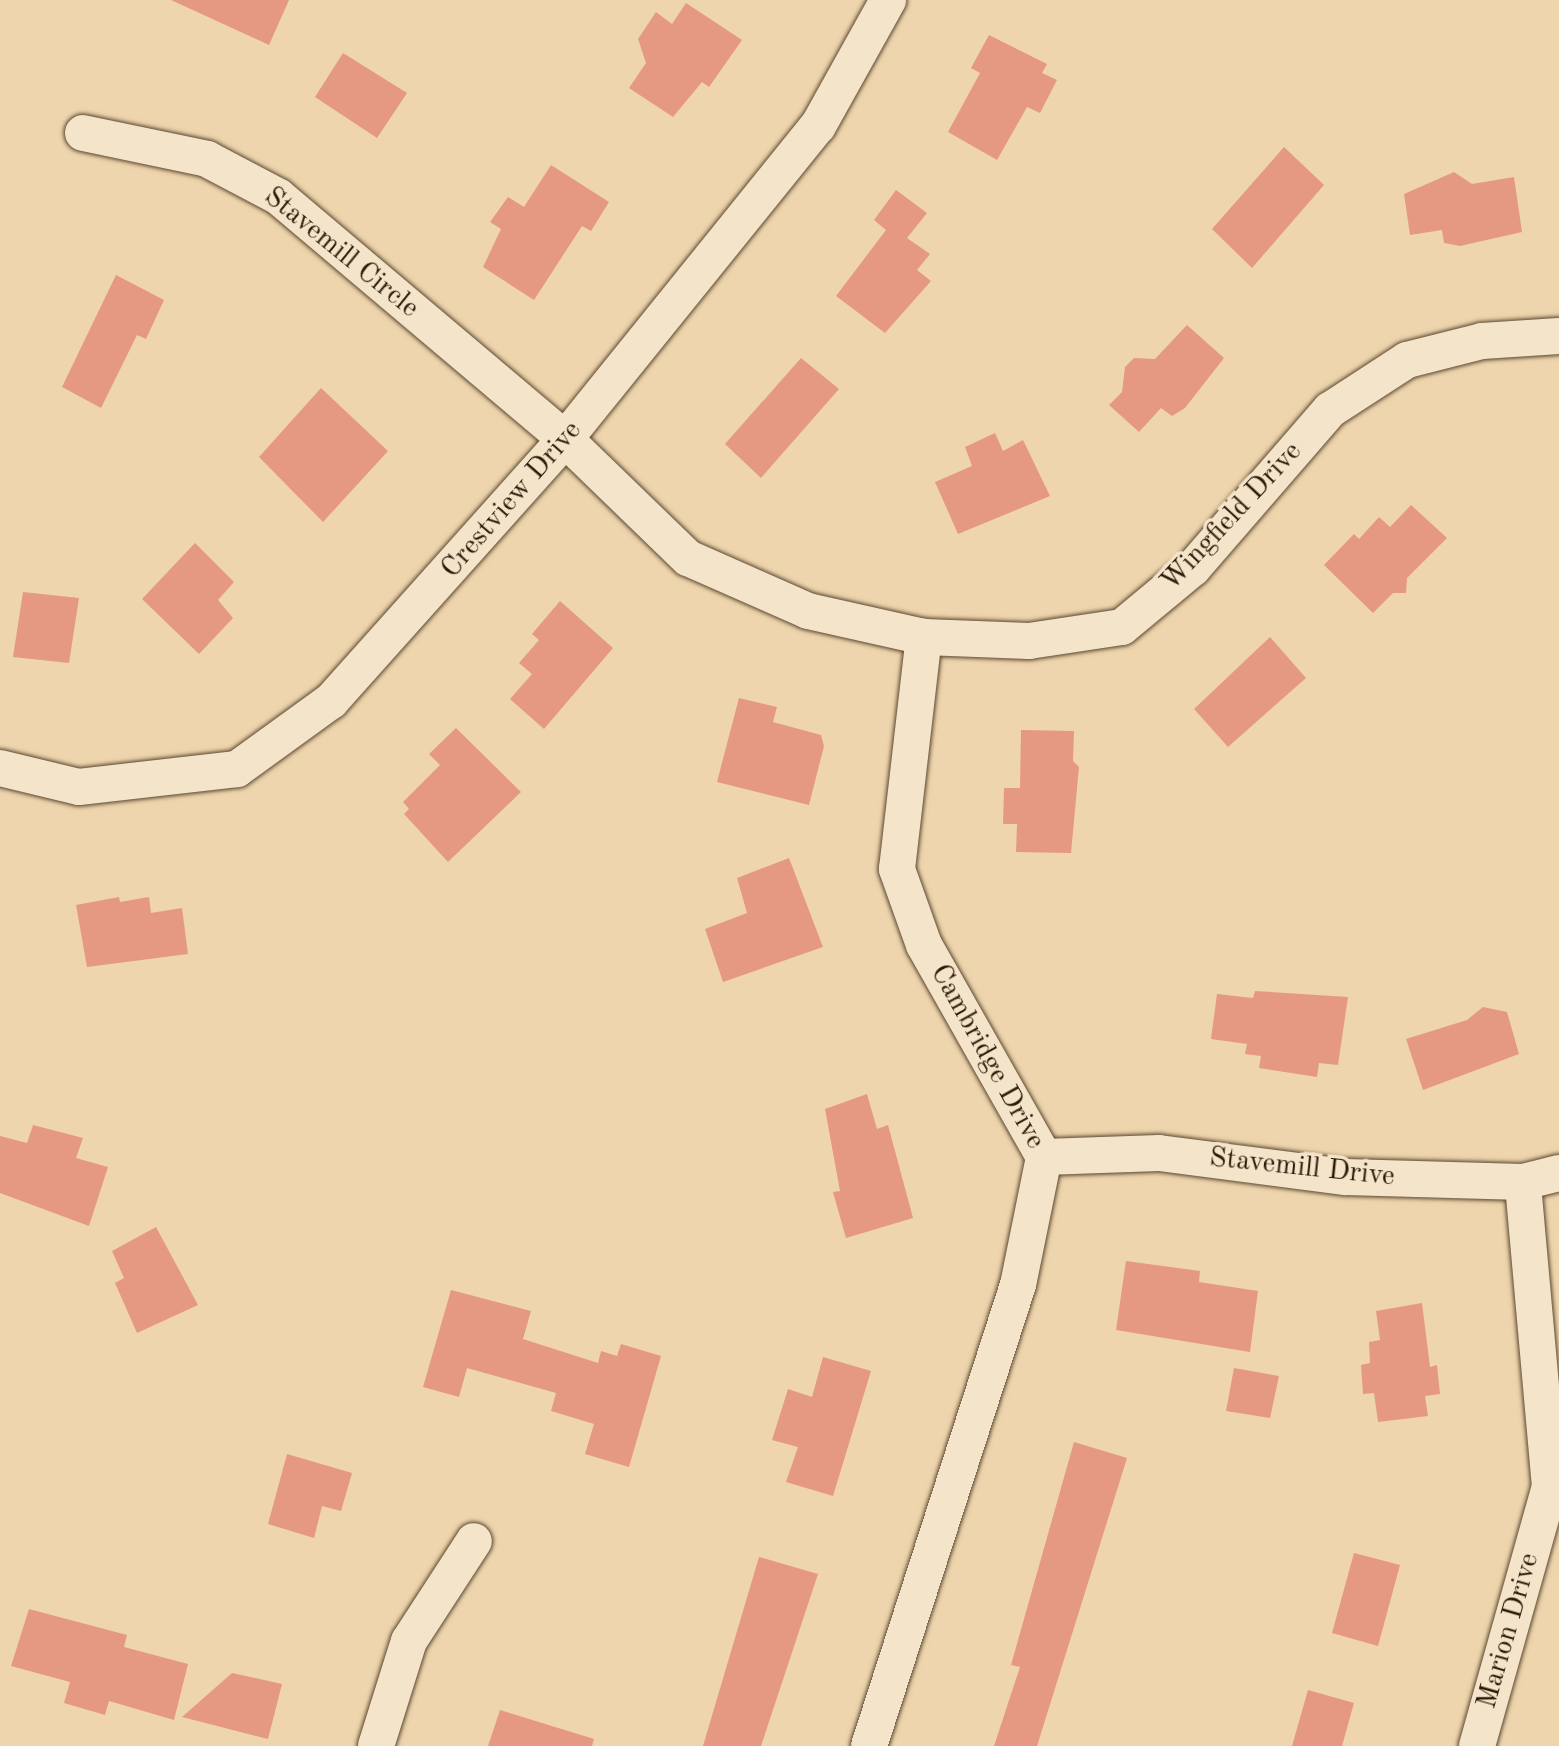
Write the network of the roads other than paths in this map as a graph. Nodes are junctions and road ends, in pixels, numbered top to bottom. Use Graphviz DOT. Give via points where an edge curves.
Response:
graph roads {
  1 [pos="888,0"];
  2 [pos="83,133"];
  3 [pos="1559,336"];
  4 [pos="565,439"];
  5 [pos="924,637"];
  6 [pos="0,768"];
  7 [pos="1044,1157"];
  8 [pos="1559,1173"];
  9 [pos="1523,1182"];
  10 [pos="474,1541"];
  11 [pos="376,1746"];
  12 [pos="869,1746"];
  13 [pos="1477,1746"];
  1 -- 4 [label="street, Crestview Drive" via="818,126"];
  2 -- 4 [label="street, Stavemill Circle" via="207,159 279,197"];
  3 -- 5 [label="street, Wingfield Drive" via="1482,341 1407,360 1330,410 1193,568 1122,627 1029,641"];
  4 -- 5 [label="street, Wingfield Drive" via="688,558 808,611"];
  4 -- 6 [label="street, Crestview Drive" via="331,701 237,769 79,787"];
  5 -- 7 [label="street, Cambridge Drive" via="897,869 924,945"];
  7 -- 9 [label="street, Stavemill Drive" via="1159,1153 1345,1177"];
  7 -- 12 [label="street, Cambridge Drive" via="1018,1285"];
  8 -- 9 [label="street, Stavemill Drive"];
  9 -- 13 [label="street, Marion Drive" via="1550,1487"];
  10 -- 11 [label="street" via="409,1641"];
}
